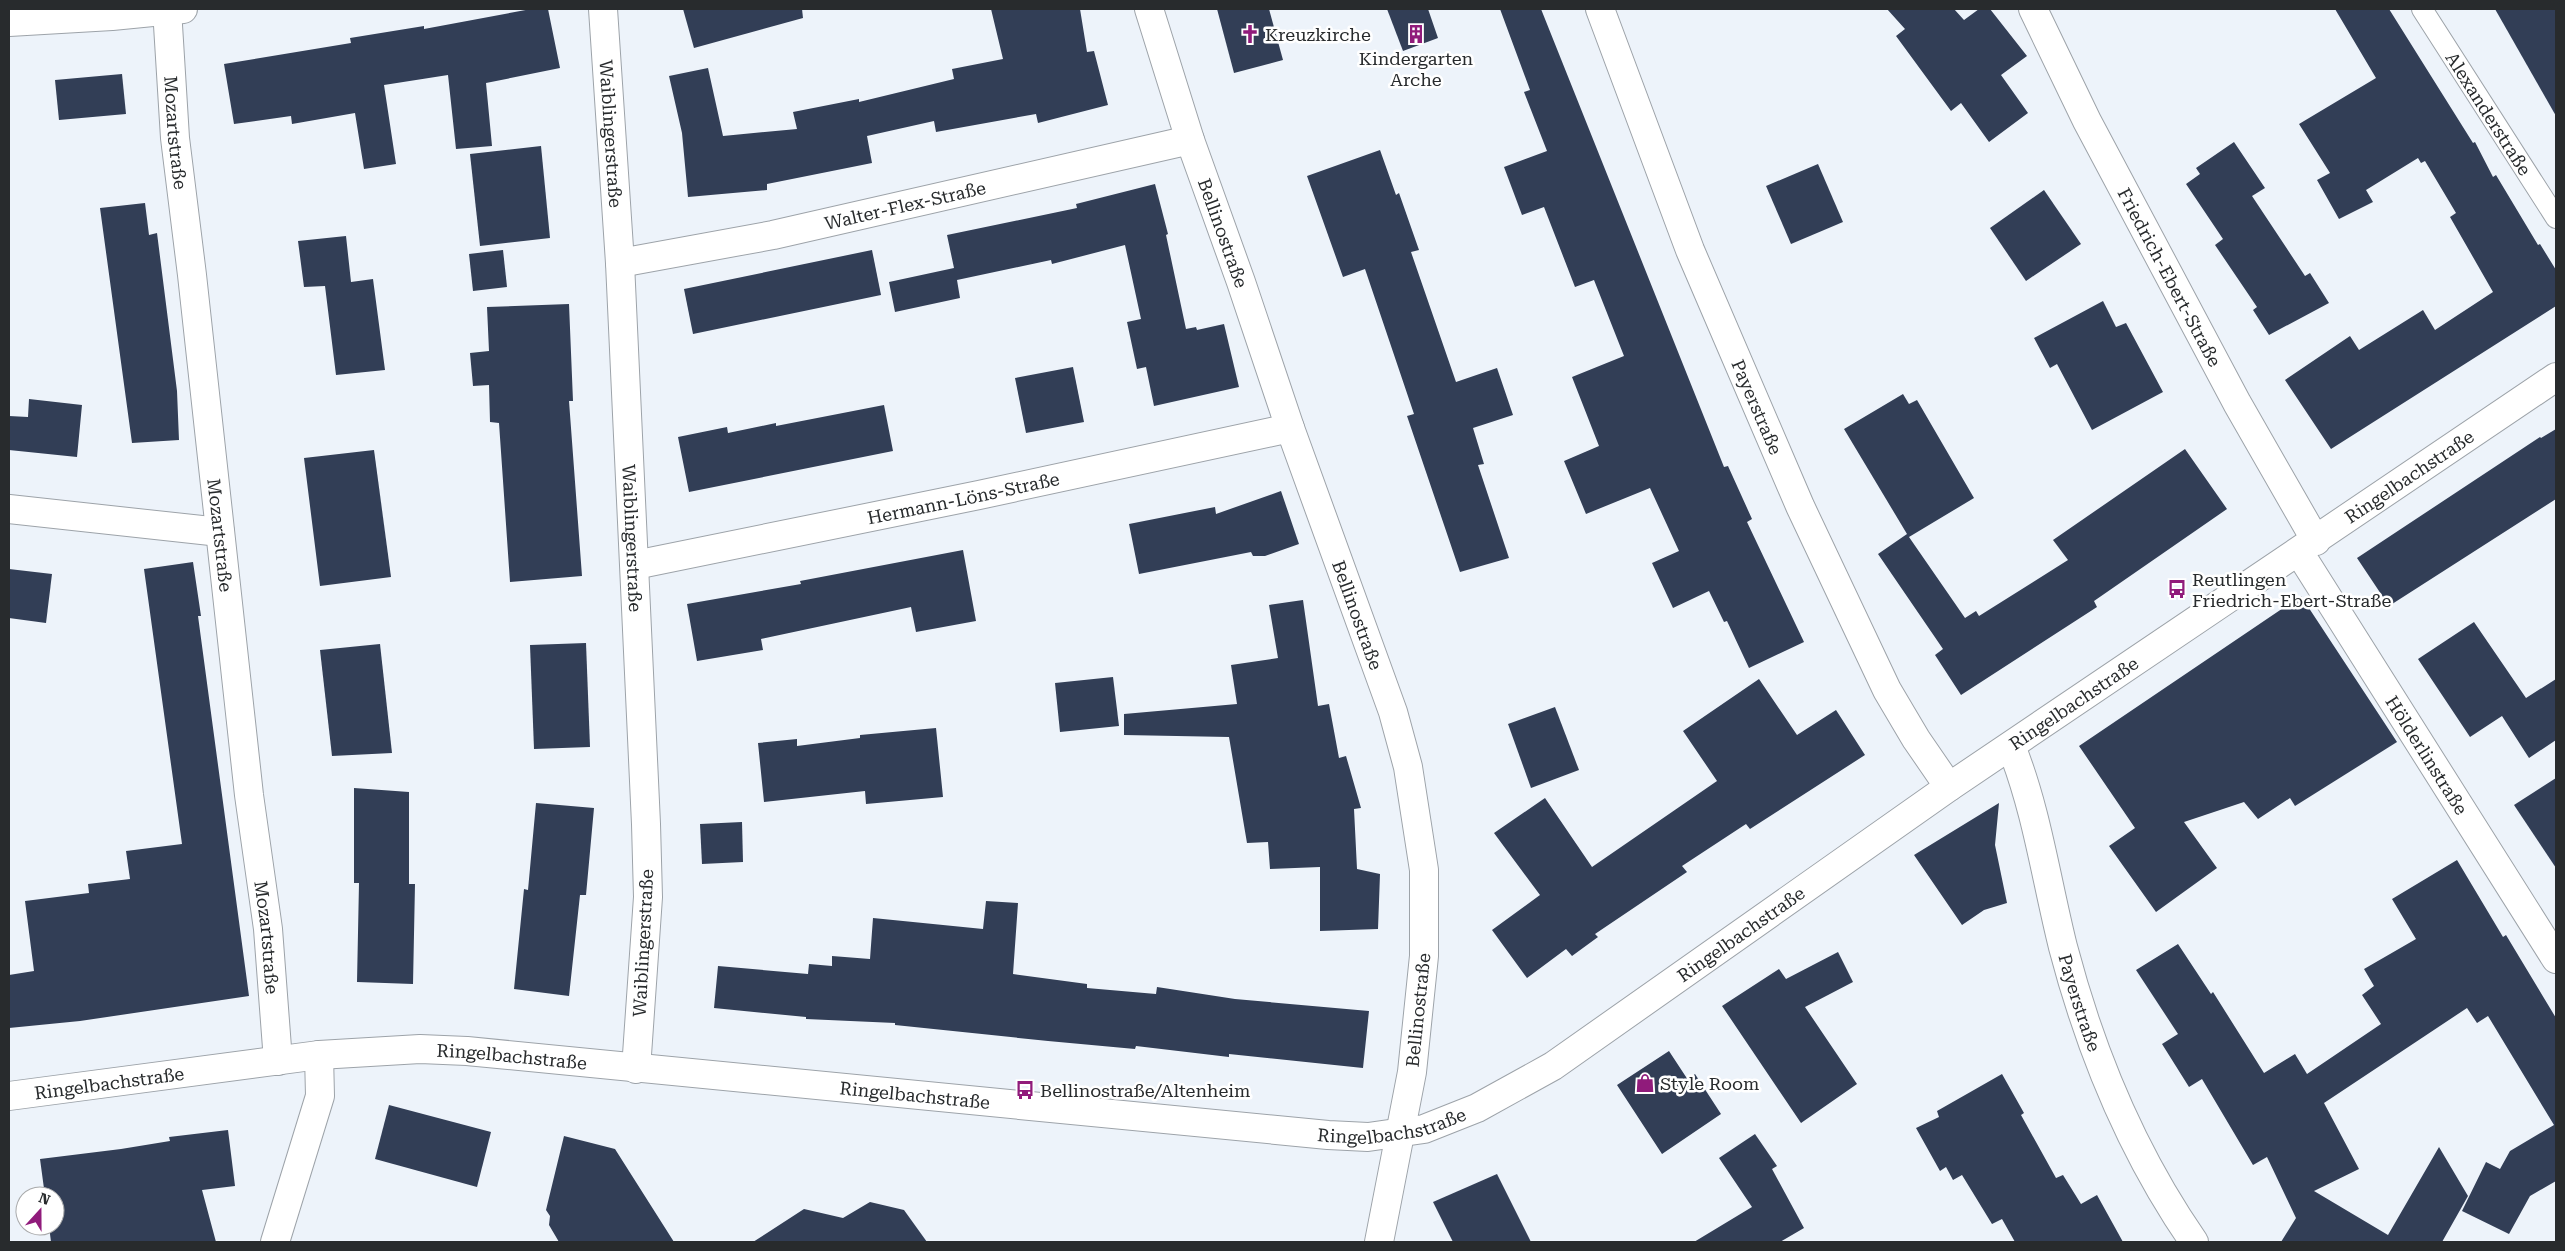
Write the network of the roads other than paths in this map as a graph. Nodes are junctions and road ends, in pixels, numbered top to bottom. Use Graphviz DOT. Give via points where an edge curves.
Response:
graph roads {
  1 [pos="604,9"];
  2 [pos="1149,9"];
  3 [pos="1600,9"];
  4 [pos="2033,9"];
  5 [pos="2422,9"];
  6 [pos="173,10"];
  7 [pos="9,22"];
  8 [pos="1190,140"];
  9 [pos="2556,218"];
  10 [pos="620,263"];
  11 [pos="2556,377"];
  12 [pos="1290,428"];
  13 [pos="9,509"];
  14 [pos="220,532"];
  15 [pos="2308,546"];
  16 [pos="635,565"];
  17 [pos="2011,746"];
  18 [pos="1949,787"];
  19 [pos="2556,959"];
  20 [pos="319,1055"];
  21 [pos="278,1061"];
  22 [pos="636,1069"];
  23 [pos="9,1096"];
  24 [pos="1400,1133"];
  25 [pos="275,1242"];
  26 [pos="1379,1242"];
  27 [pos="2194,1242"];
  1 -- 10 [label="street, Waiblingerstraße"];
  2 -- 8 [label="street, Bellinostraße"];
  3 -- 18 [label="street, Payerstraße" via="1690,250 1800,506 1887,690"];
  4 -- 15 [label="street, Friedrich-Ebert-Straße" via="2087,121 2237,404"];
  5 -- 9 [label="lane, Alexanderstraße"];
  6 -- 7 [label="street"];
  6 -- 14 [label="street, Mozartstraße" via="175,138"];
  8 -- 10 [label="street, Walter-Flex-Straße" via="772,235"];
  8 -- 12 [label="street, Bellinostraße"];
  10 -- 16 [label="street, Waiblingerstraße"];
  11 -- 15 [label="street, Ringelbachstraße"];
  12 -- 16 [label="street, Hermann-Löns-Straße"];
  12 -- 24 [label="street, Bellinostraße" via="1393,712 1418,817 1424,870 1424,956 1412,1072"];
  13 -- 14 [label="street"];
  14 -- 21 [label="street, Mozartstraße" via="249,795 268,929"];
  15 -- 17 [label="street, Ringelbachstraße"];
  15 -- 19 [label="street, Hölderlinstraße"];
  16 -- 22 [label="street, Waiblingerstraße" via="648,897"];
  17 -- 18 [label="street, Ringelbachstraße"];
  17 -- 27 [label="street, Payerstraße" via="2033,808 2062,944 2086,1025 2136,1141 2161,1190"];
  18 -- 24 [label="street, Ringelbachstraße" via="1553,1066 1444,1122"];
  20 -- 21 [label="street, Ringelbachstraße"];
  20 -- 22 [label="street, Ringelbachstraße" via="420,1049 467,1051"];
  20 -- 25 [label="street" via="320,1096"];
  21 -- 23 [label="street, Ringelbachstraße"];
  22 -- 24 [label="street, Ringelbachstraße" via="1328,1135 1368,1137"];
  24 -- 26 [label="street, Bellinostraße"];
}
